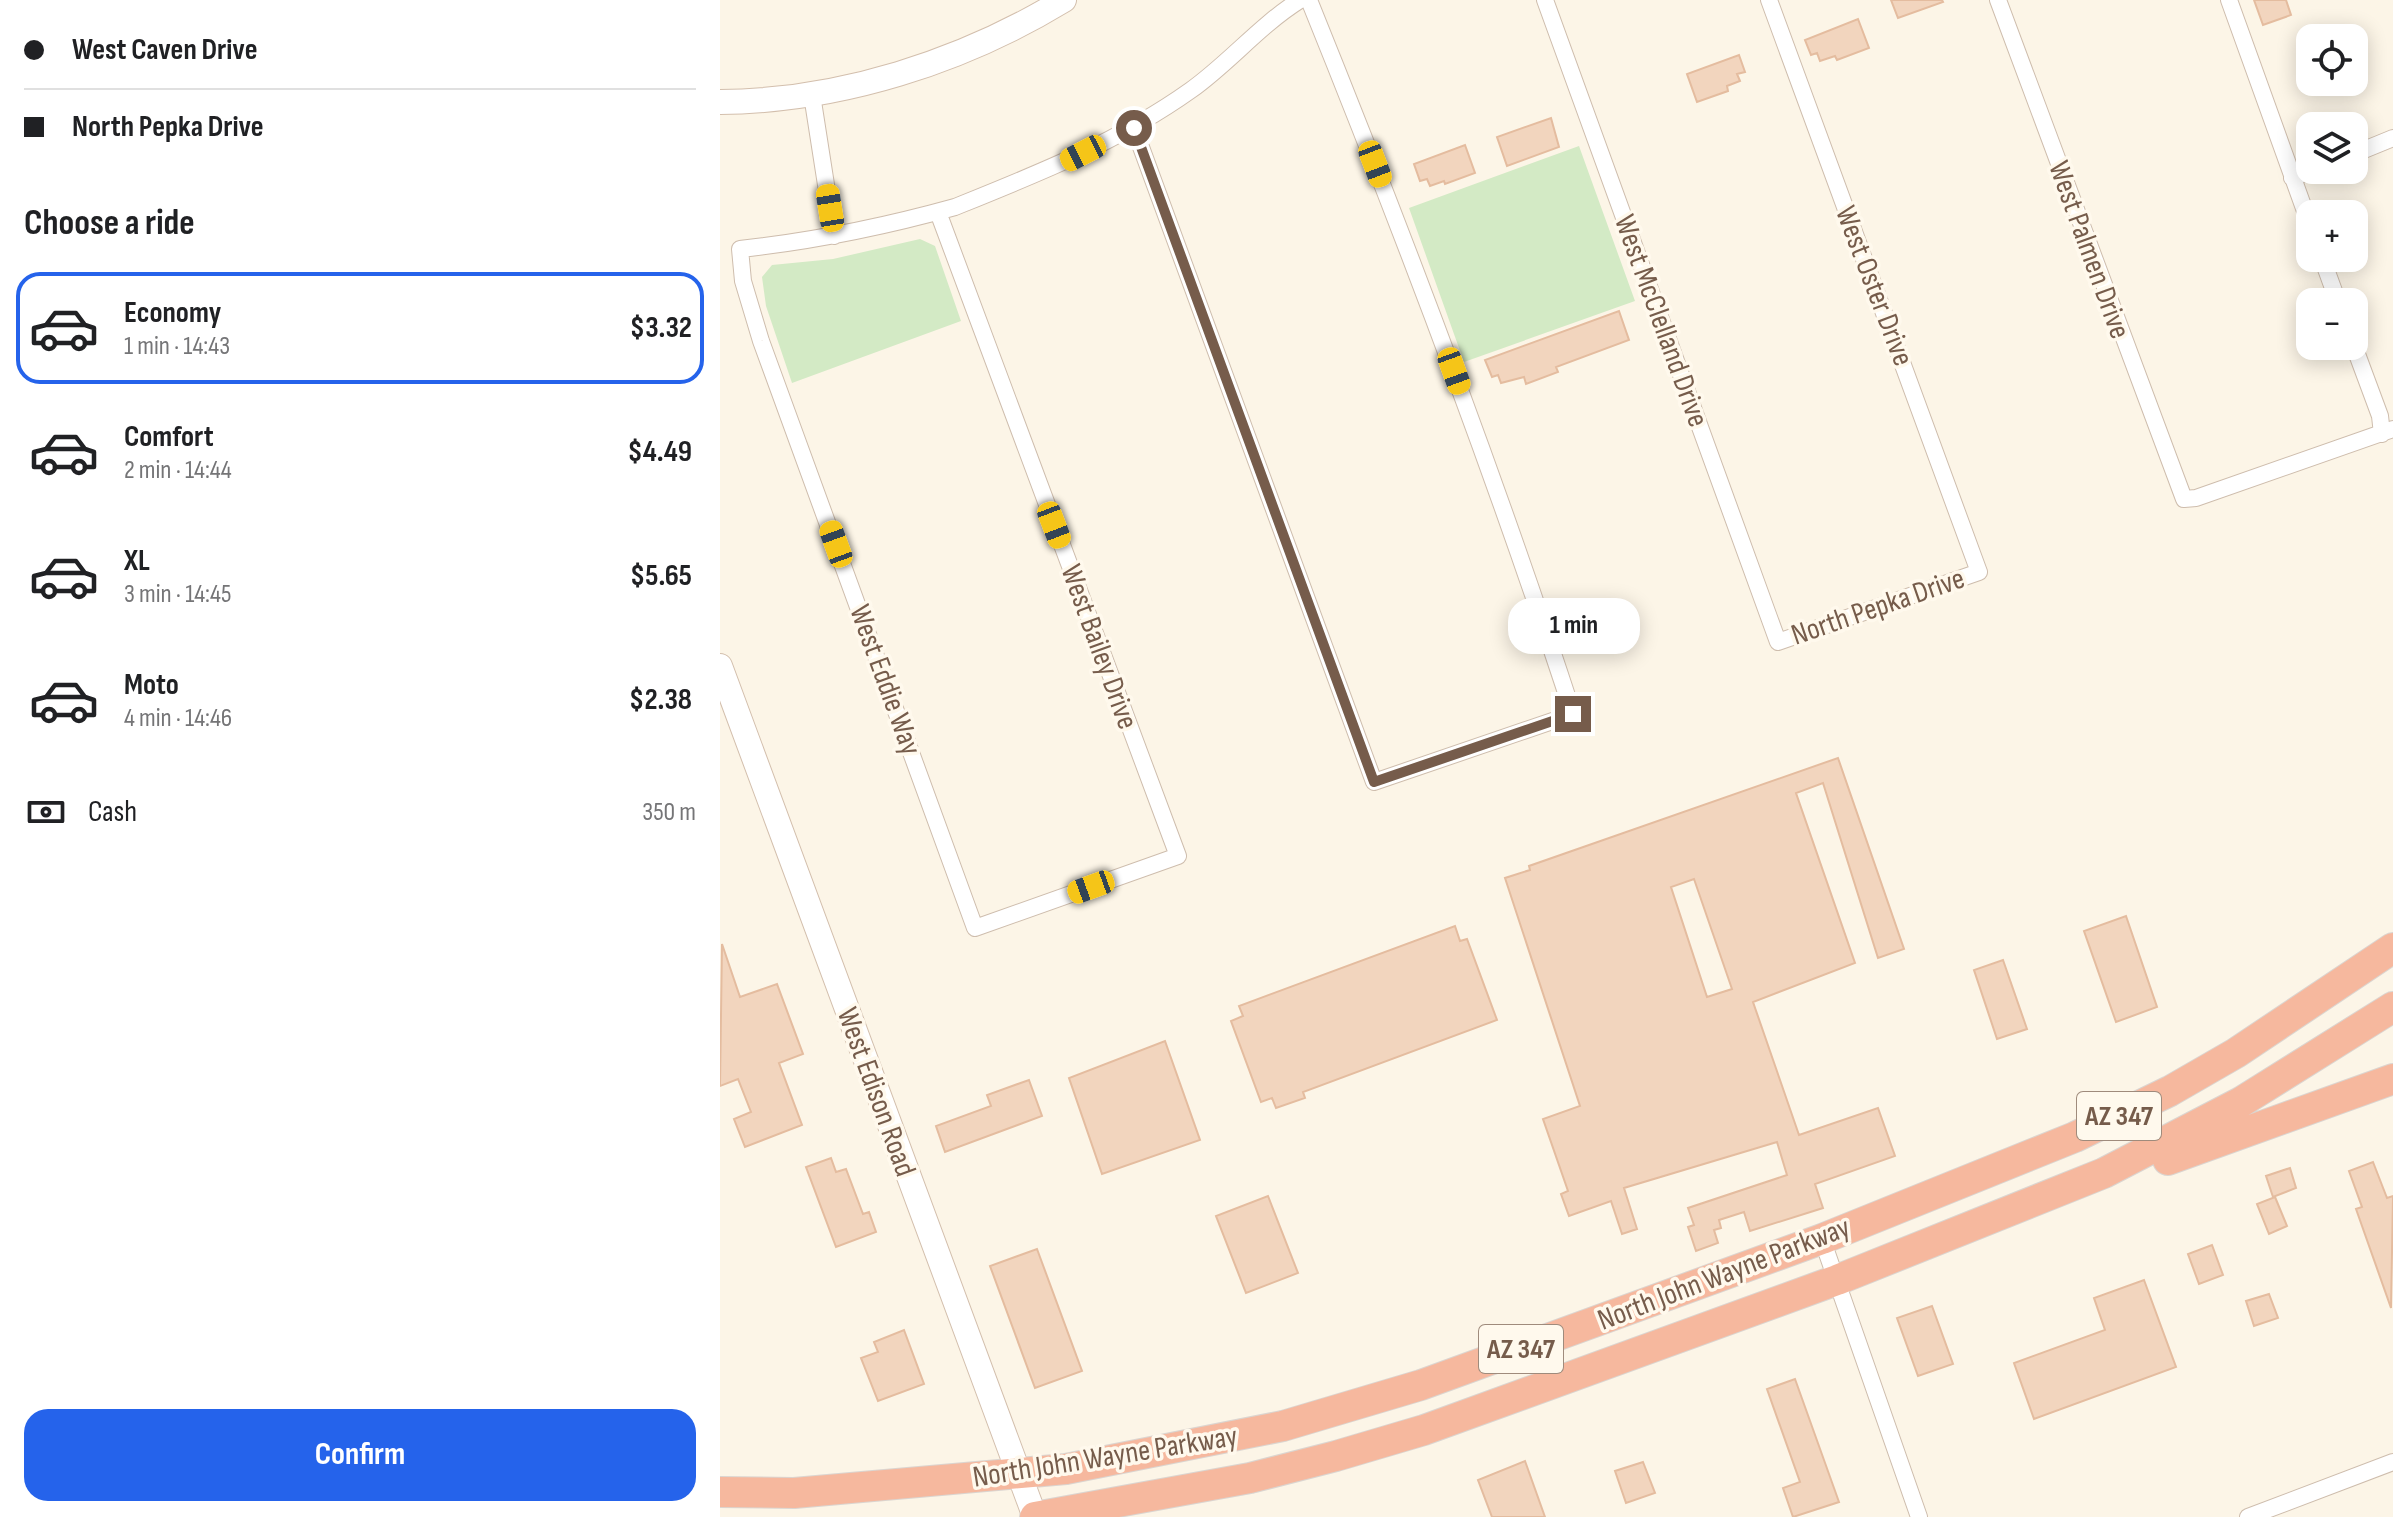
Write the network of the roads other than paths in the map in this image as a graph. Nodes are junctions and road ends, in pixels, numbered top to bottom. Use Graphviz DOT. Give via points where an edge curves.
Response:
graph roads {
  1 [pos="1300,0"];
  2 [pos="1309,0"];
  3 [pos="1545,0"];
  4 [pos="1769,0"];
  5 [pos="1998,0"];
  6 [pos="2229,0"];
  7 [pos="1061,1"];
  8 [pos="812,95"];
  9 [pos="720,102"];
  10 [pos="1134,128"];
  11 [pos="2393,138"];
  12 [pos="2368,148"];
  13 [pos="2296,176"];
  14 [pos="2292,178"];
  15 [pos="2300,200"];
  16 [pos="938,212"];
  17 [pos="834,236"];
  18 [pos="2359,360"];
  19 [pos="2388,432"];
  20 [pos="1979,572"];
  21 [pos="1778,642"];
  22 [pos="720,666"];
  23 [pos="975,928"];
  24 [pos="2393,948"];
  25 [pos="2393,1007"];
  26 [pos="2236,1053"];
  27 [pos="2393,1079"];
  28 [pos="2198,1126"];
  29 [pos="1822,1239"];
  30 [pos="1934,1243"];
  31 [pos="1837,1280"];
  32 [pos="1682,1290"];
  33 [pos="1611,1363"];
  34 [pos="2393,1462"];
  35 [pos="1019,1475"];
  36 [pos="720,1492"];
  37 [pos="1035,1517"];
  38 [pos="1919,1517"];
  39 [pos="2248,1517"];
  1 -- 10 [label="street" via="1193,89"];
  2 -- 10 [label="street" via="1427,298 1573,714 1374,782"];
  3 -- 21 [label="street, West McClelland Drive"];
  4 -- 20 [label="street, West Oster Drive"];
  5 -- 19 [label="street, West Palmen Drive" via="2184,499"];
  6 -- 14 [label="street"];
  7 -- 8 [label="street" via="937,63"];
  8 -- 9 [label="street"];
  8 -- 17 [label="street"];
  10 -- 16 [label="street" via="1058,166"];
  11 -- 12 [label="street"];
  13 -- 14 [label="street"];
  14 -- 15 [label="street"];
  16 -- 17 [label="street"];
  16 -- 23 [label="street, West Bailey Drive" via="1178,856"];
  17 -- 23 [label="street, West Eddie Way" via="740,249 743,281"];
  18 -- 19 [label="street"];
  20 -- 21 [label="street, North Pepka Drive"];
  22 -- 35 [label="street, West Edison Road"];
  24 -- 26 [label="highway, North John Wayne Parkway / AZ 347"];
  25 -- 28 [label="highway, North John Wayne Parkway / AZ 347"];
  26 -- 28 [label="highway" via="2240,1072 2234,1084"];
  26 -- 29 [label="highway, North John Wayne Parkway / AZ 347" via="2170,1091 2039,1153"];
  27 -- 30 [label="highway" via="2171,1158 2009,1228"];
  28 -- 30 [label="highway, North John Wayne Parkway / AZ 347" via="2079,1185"];
  29 -- 31 [label="street"];
  29 -- 32 [label="highway, North John Wayne Parkway / AZ 347"];
  30 -- 31 [label="highway, North John Wayne Parkway / AZ 347"];
  31 -- 33 [label="highway, North John Wayne Parkway / AZ 347"];
  31 -- 38 [label="street"];
  32 -- 33 [label="highway" via="1672,1314"];
  32 -- 35 [label="highway, North John Wayne Parkway / AZ 347" via="1421,1385 1283,1426"];
  33 -- 37 [label="highway, North John Wayne Parkway / AZ 347" via="1336,1456 1250,1478"];
  34 -- 39 [label="street"];
  35 -- 36 [label="highway, North John Wayne Parkway / AZ 347" via="794,1493"];
  35 -- 37 [label="street, West Edison Road"];
}
